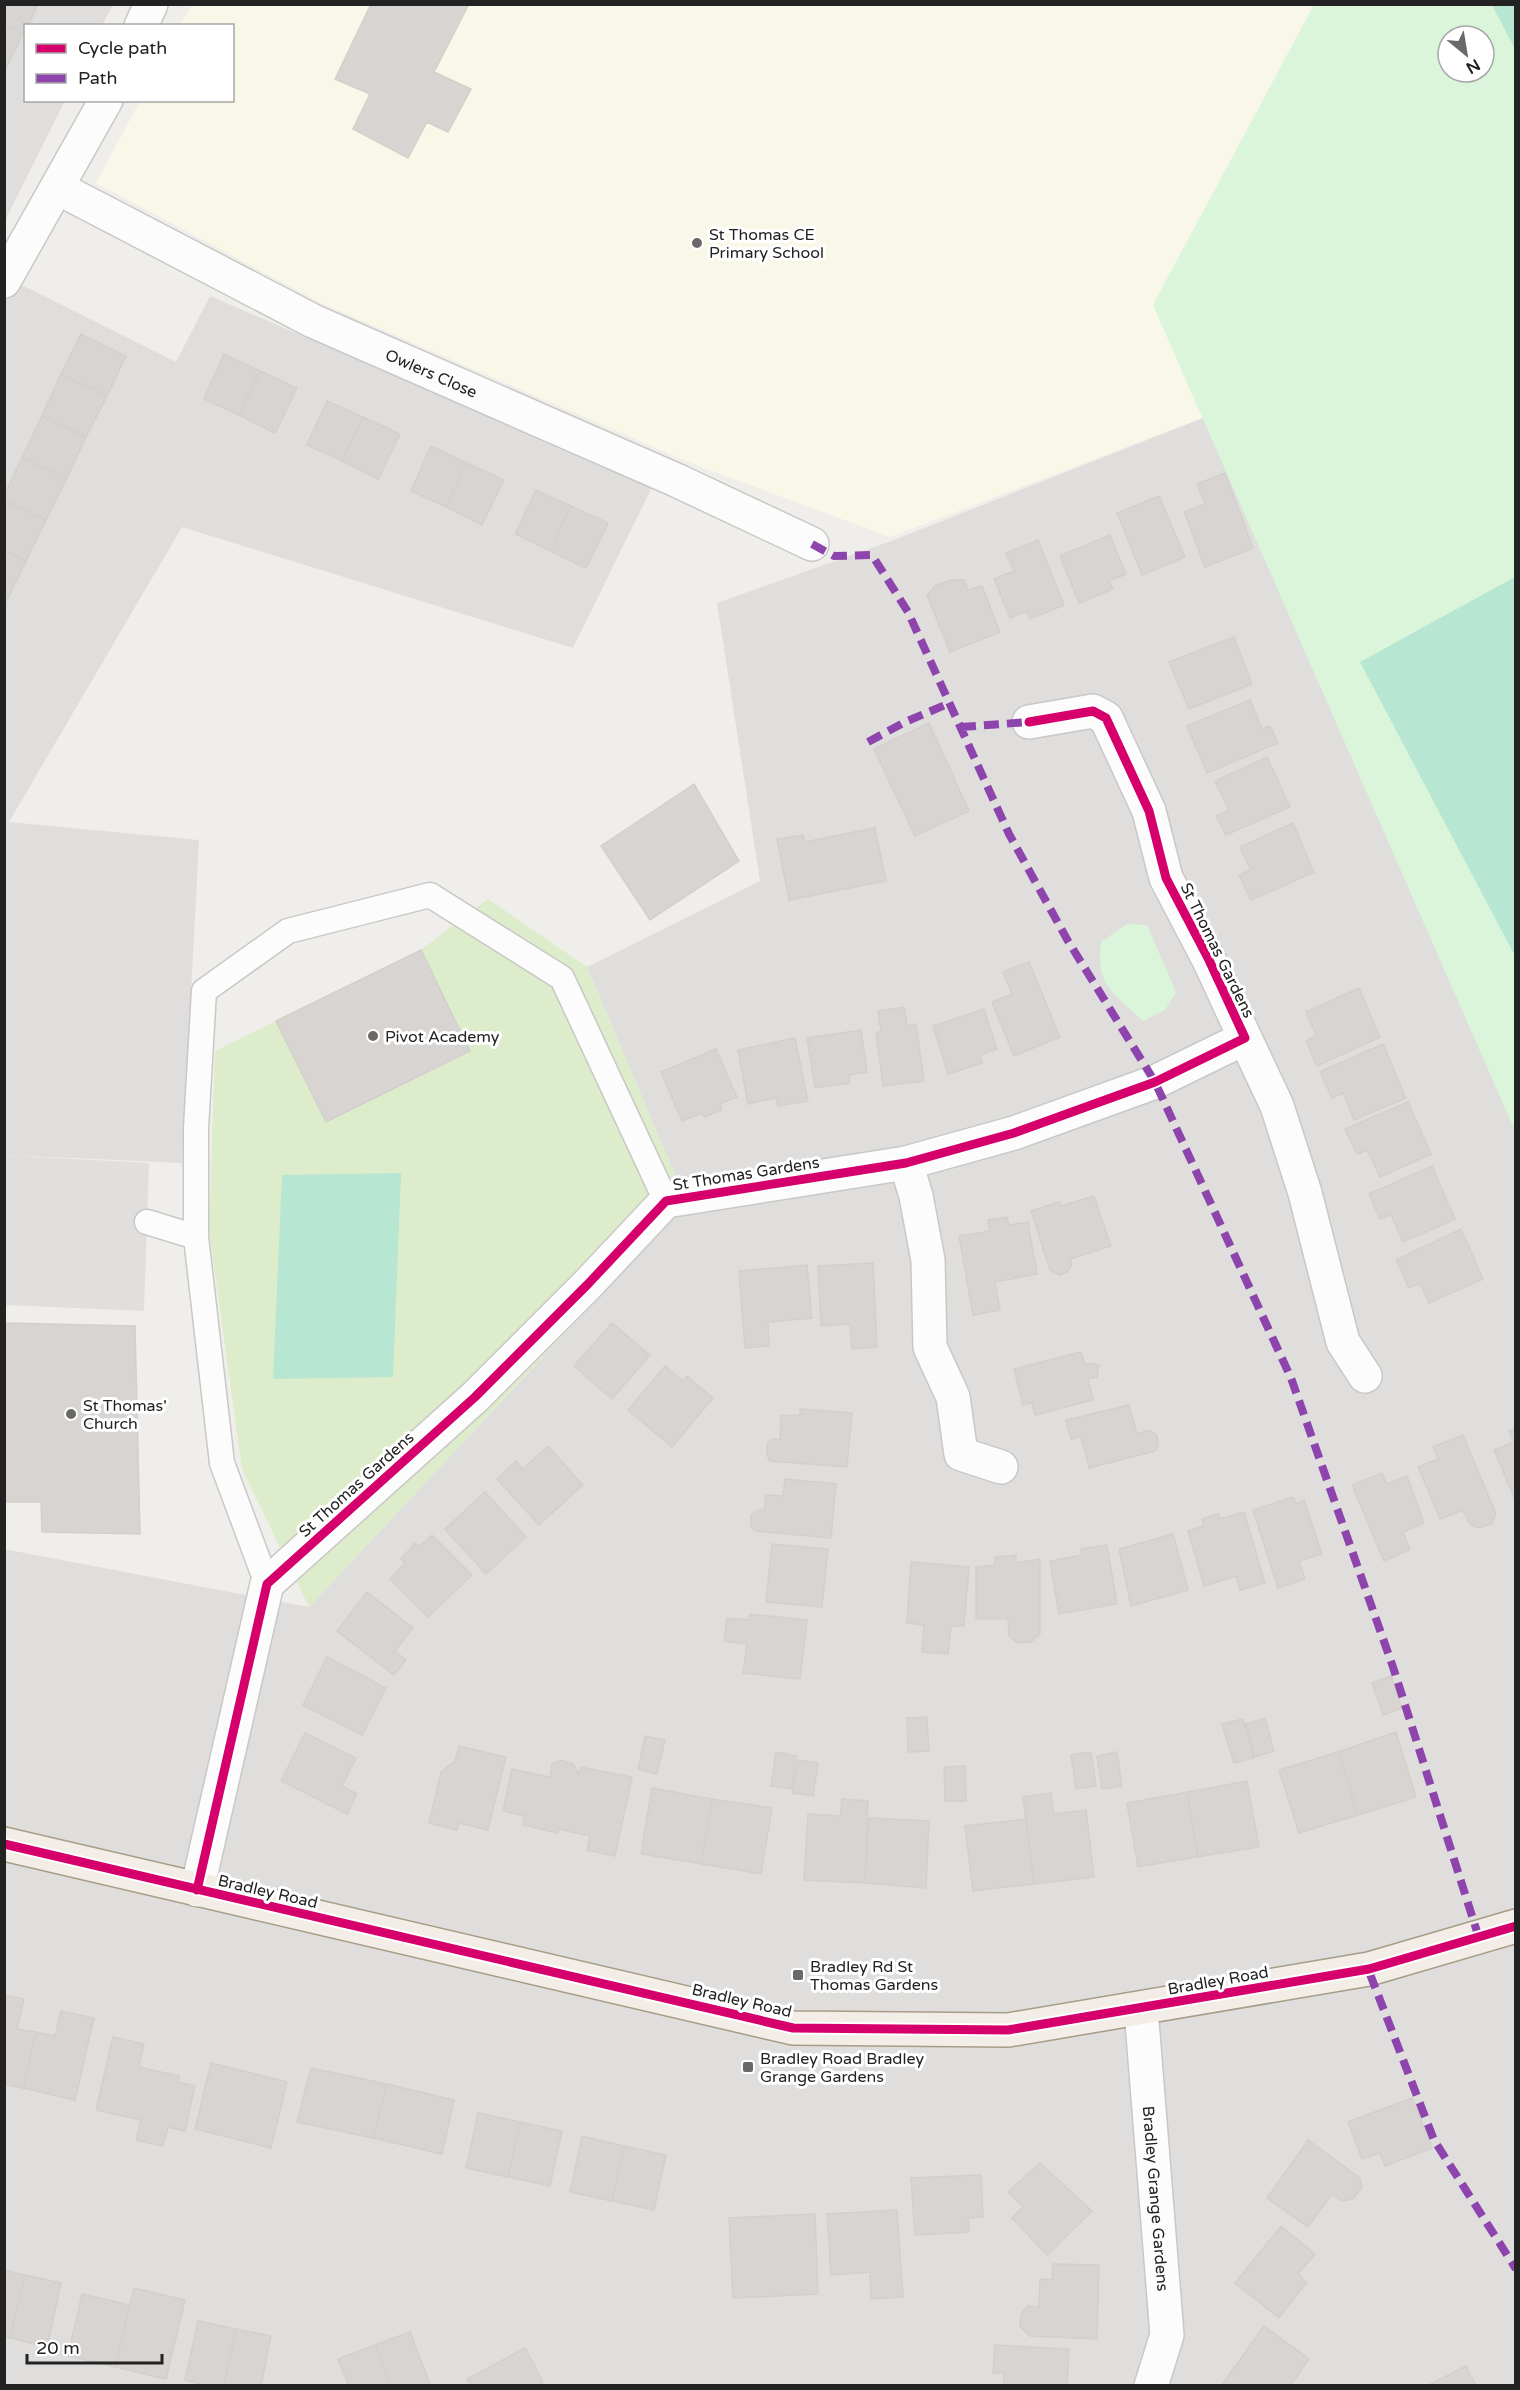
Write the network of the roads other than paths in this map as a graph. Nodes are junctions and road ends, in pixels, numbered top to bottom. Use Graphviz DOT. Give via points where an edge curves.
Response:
graph roads {
  1 [pos="151,4"];
  2 [pos="142,24"];
  3 [pos="105,102"];
  4 [pos="58,188"];
  5 [pos="4,281"];
  6 [pos="812,544"];
  7 [pos="1029,722"];
  8 [pos="1245,1038"];
  9 [pos="906,1163"];
  10 [pos="666,1201"];
  11 [pos="147,1222"];
  12 [pos="196,1237"];
  13 [pos="1365,1376"];
  14 [pos="1002,1467"];
  15 [pos="267,1584"];
  16 [pos="4,1845"];
  17 [pos="197,1890"];
  18 [pos="1515,1926"];
  19 [pos="1142,2009"];
  20 [pos="1151,2385"];
  1 -- 2 [label="street"];
  3 -- 4 [label="street"];
  4 -- 5 [label="street"];
  4 -- 6 [label="street, Owlers Close" via="314,321"];
  7 -- 8 [label="street, St Thomas Gardens" via="1093,711 1106,718 1149,811 1166,878"];
  8 -- 9 [label="street, St Thomas Gardens" via="1155,1082 1014,1133"];
  8 -- 13 [label="street" via="1281,1117 1343,1342"];
  9 -- 10 [label="street, St Thomas Gardens"];
  9 -- 14 [label="street" via="928,1260 930,1347 952,1397 962,1454"];
  10 -- 12 [label="lane" via="562,978 430,895 288,931 204,992 196,1128"];
  10 -- 15 [label="street, St Thomas Gardens" via="475,1396"];
  11 -- 12 [label="lane"];
  12 -- 15 [label="lane" via="222,1463"];
  15 -- 17 [label="street"];
  16 -- 17 [label="main road, Bradley Road"];
  17 -- 19 [label="main road, Bradley Road" via="793,2028 1008,2030"];
  18 -- 19 [label="main road, Bradley Road" via="1369,1969"];
  19 -- 20 [label="street, Bradley Grange Gardens" via="1167,2336"];
}
